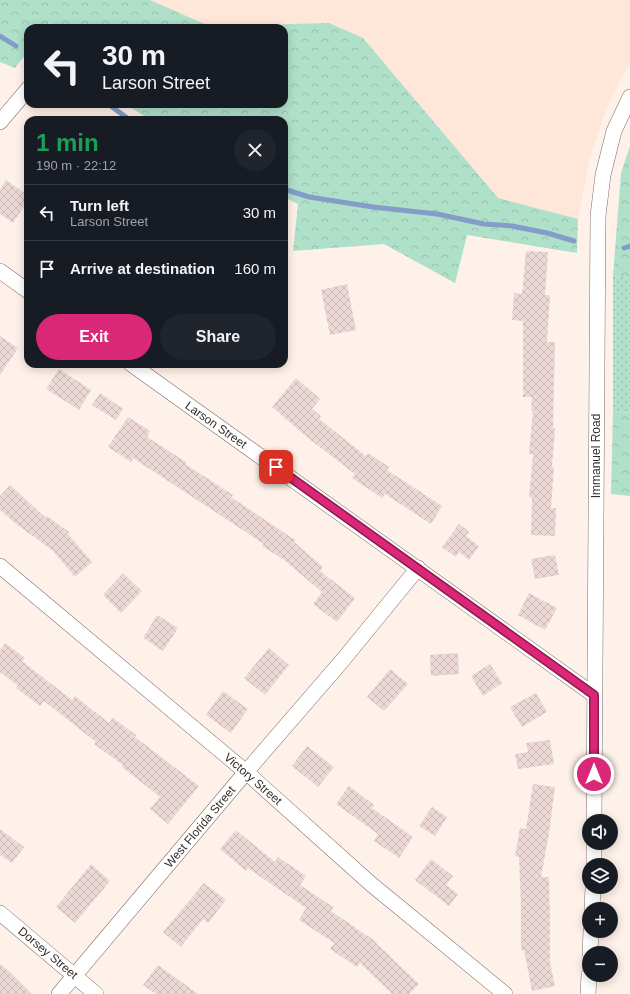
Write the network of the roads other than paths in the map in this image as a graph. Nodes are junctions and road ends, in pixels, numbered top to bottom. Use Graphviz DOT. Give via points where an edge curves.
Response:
graph roads {
  1 [pos="24,93"];
  2 [pos="630,97"];
  3 [pos="0,122"];
  4 [pos="0,271"];
  5 [pos="24,288"];
  6 [pos="137,368"];
  7 [pos="0,566"];
  8 [pos="418,568"];
  9 [pos="594,695"];
  10 [pos="246,772"];
  11 [pos="594,814"];
  12 [pos="0,913"];
  13 [pos="75,976"];
  14 [pos="589,982"];
  15 [pos="59,994"];
  16 [pos="96,994"];
  17 [pos="505,994"];
  18 [pos="588,994"];
  1 -- 3 [label="street"];
  2 -- 9 [label="street, Immanuel Road" via="614,131 603,175 598,216"];
  4 -- 5 [label="street"];
  6 -- 8 [label="street, Larson Street"];
  7 -- 10 [label="street, Victory Street"];
  8 -- 9 [label="street, Larson Street"];
  8 -- 10 [label="street, West Florida Street"];
  9 -- 11 [label="street, Immanuel Road"];
  10 -- 13 [label="street, West Florida Street"];
  10 -- 17 [label="street, Victory Street" via="371,884"];
  12 -- 13 [label="street, Dorsey Street"];
  13 -- 15 [label="street, West Florida Street"];
  13 -- 16 [label="street, Dorsey Street"];
  14 -- 18 [label="street"];
}
